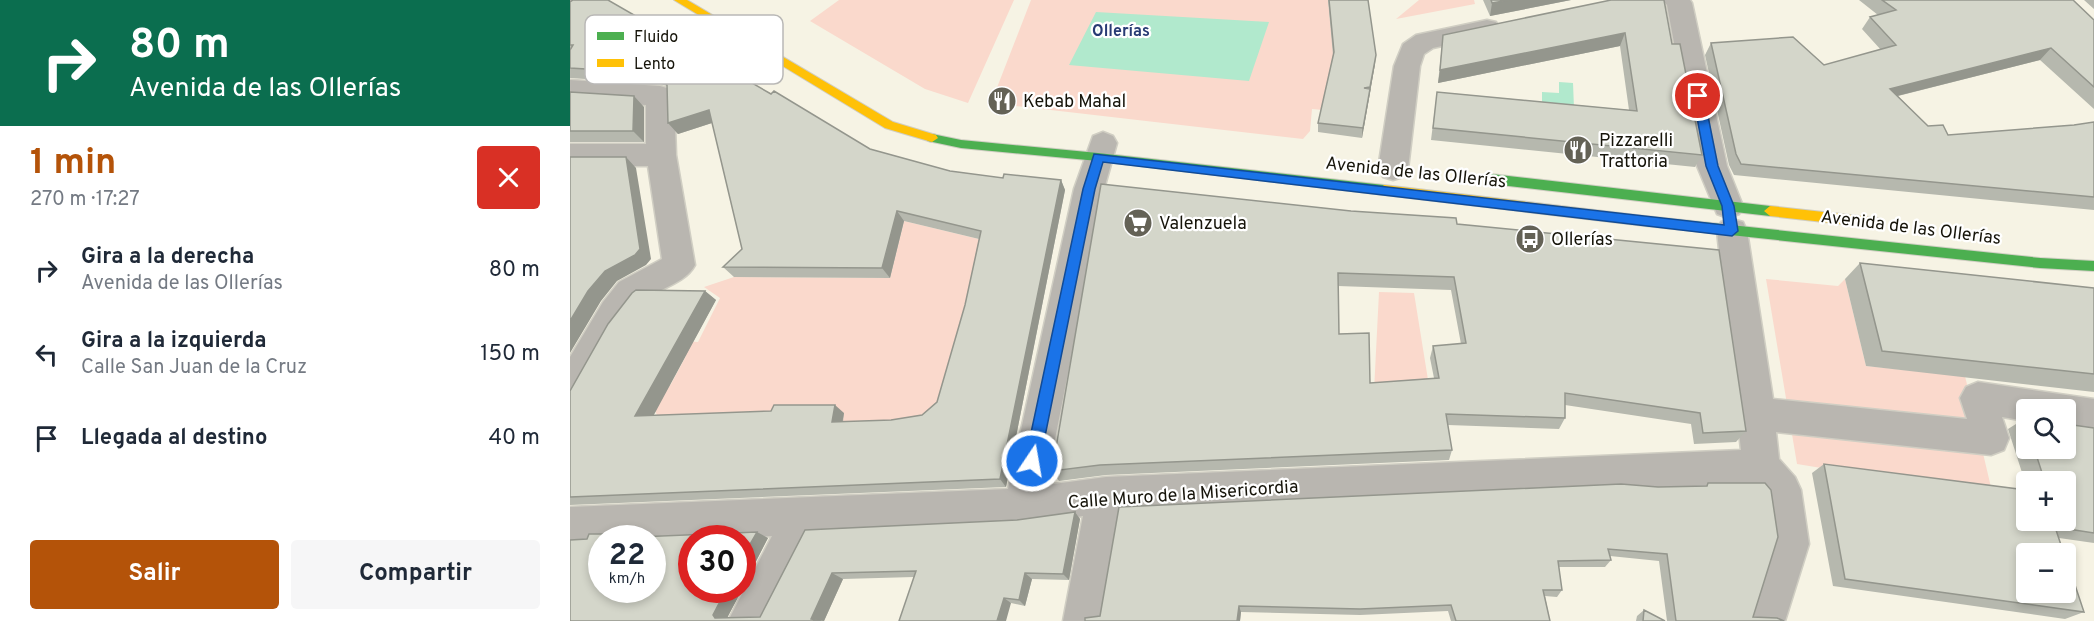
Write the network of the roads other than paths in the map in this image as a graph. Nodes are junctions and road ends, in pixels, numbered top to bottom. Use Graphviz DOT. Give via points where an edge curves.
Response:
graph roads {
  1 [pos="575,0"];
  2 [pos="679,0"];
  3 [pos="1676,0"];
  4 [pos="570,3"];
  5 [pos="704,15"];
  6 [pos="1508,23"];
  7 [pos="783,62"];
  8 [pos="570,90"];
  9 [pos="1102,146"];
  10 [pos="570,155"];
  11 [pos="661,155"];
  12 [pos="1393,169"];
  13 [pos="1474,178"];
  14 [pos="1730,218"];
  15 [pos="1896,226"];
  16 [pos="2094,266"];
  17 [pos="570,388"];
  18 [pos="2016,404"];
  19 [pos="2076,412"];
  20 [pos="1757,414"];
  21 [pos="2094,415"];
  22 [pos="1761,465"];
  23 [pos="1106,495"];
  24 [pos="1023,507"];
  25 [pos="804,515"];
  26 [pos="570,526"];
  27 [pos="1772,619"];
  28 [pos="748,621"];
  29 [pos="1083,621"];
  1 -- 4 [label="street"];
  2 -- 5 [label="main road, Avenida de las Ollerías"];
  3 -- 14 [label="street" via="1712,166"];
  6 -- 12 [label="street" via="1425,41 1412,50"];
  7 -- 9 [label="main road, Avenida de las Ollerías" via="889,125 925,137 961,144"];
  8 -- 11 [label="street" via="660,96"];
  9 -- 14 [label="main road, Avenida de las Ollerías"];
  9 -- 24 [label="street" via="1089,189"];
  10 -- 11 [label="street"];
  11 -- 17 [label="street" via="679,265 631,292"];
  13 -- 14 [label="main road, Avenida de las Ollerías"];
  14 -- 15 [label="main road, Avenida de las Ollerías"];
  14 -- 16 [label="main road, Avenida de las Ollerías" via="2040,263"];
  14 -- 20 [label="street"];
  18 -- 20 [label="street" via="1978,398 1991,438"];
  19 -- 21 [label="street"];
  20 -- 22 [label="street"];
  22 -- 23 [label="street, Calle Muro de la Misericordia"];
  22 -- 27 [label="street" via="1782,490 1790,544"];
  23 -- 24 [label="street, Calle Muro de la Misericordia"];
  23 -- 29 [label="street"];
  24 -- 25 [label="street, Calle Muro de la Misericordia"];
  25 -- 26 [label="street, Calle Muro de la Misericordia"];
  25 -- 28 [label="street"];
}
